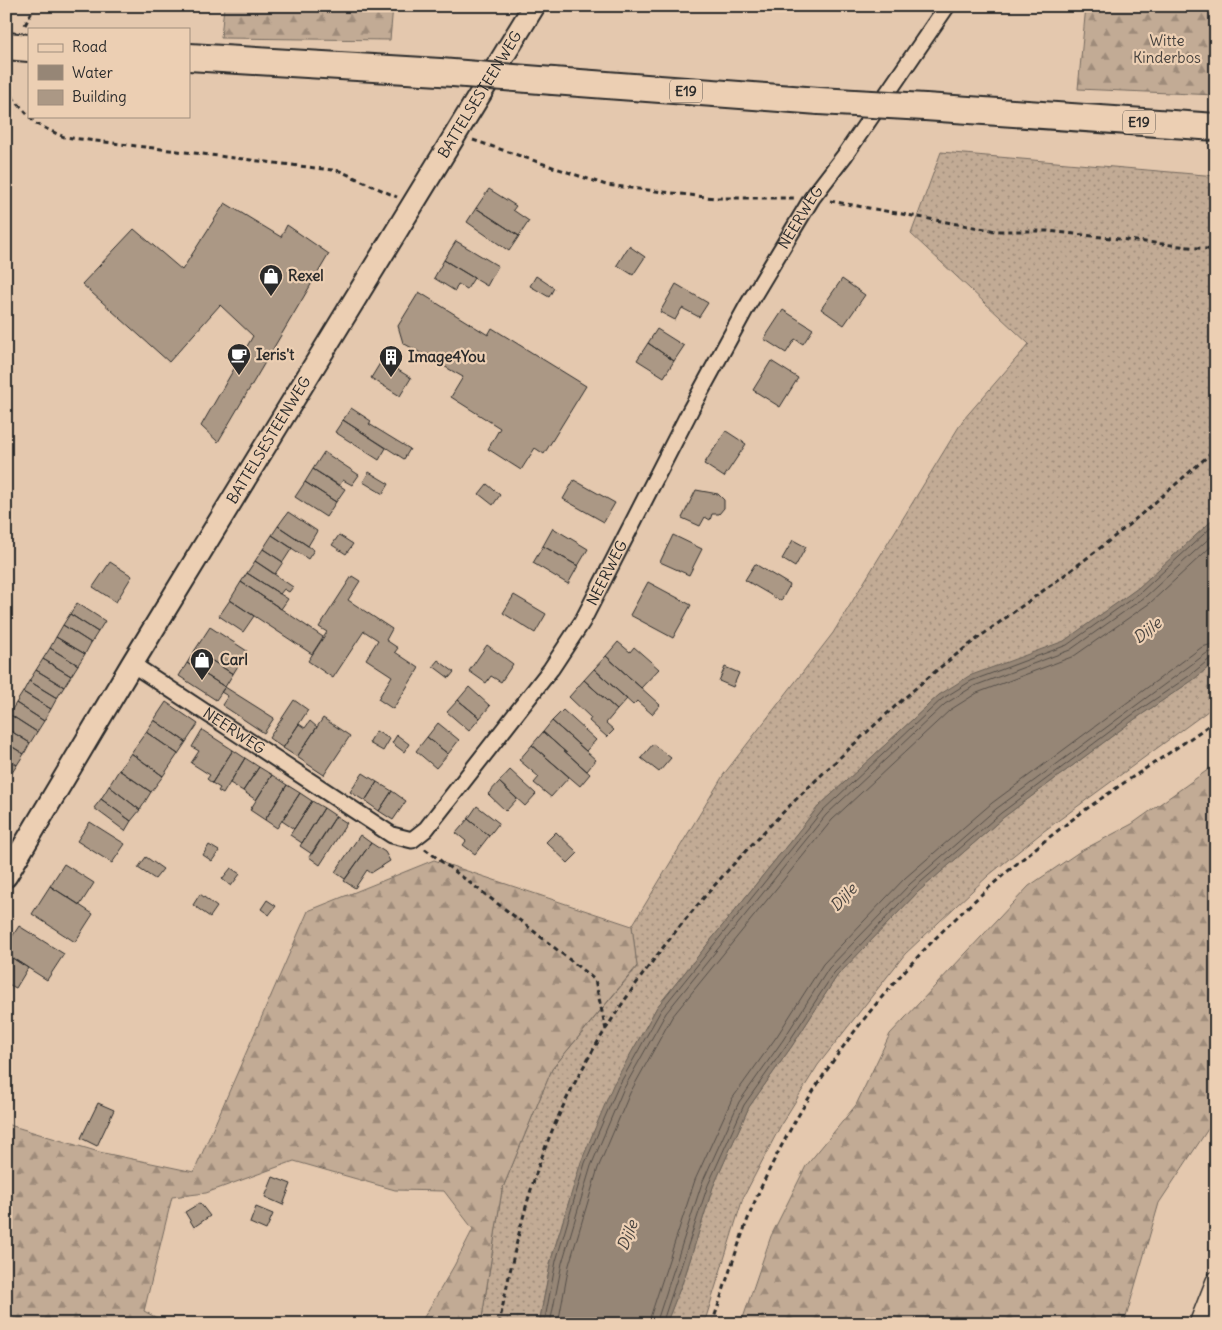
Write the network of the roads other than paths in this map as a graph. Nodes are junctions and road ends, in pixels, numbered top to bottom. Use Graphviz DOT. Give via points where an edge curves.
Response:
graph roads {
  1 [pos="534,6"];
  2 [pos="947,6"];
  3 [pos="6,46"];
  4 [pos="28,48"];
  5 [pos="190,57"];
  6 [pos="1216,127"];
  7 [pos="132,664"];
  8 [pos="6,876"];
  9 [pos="1216,1281"];
  10 [pos="1199,1324"];
  1 -- 7 [label="main road, BATTELSESTEENWEG"];
  2 -- 7 [label="street, NEERWEG" via="812,198 746,308 582,622 550,669 426,828 412,840 392,835"];
  3 -- 4 [label="highway, bridge"];
  5 -- 6 [label="highway, E19, bridge"];
  7 -- 8 [label="main road, BATTELSESTEENWEG"];
  9 -- 10 [label="street"];
}
